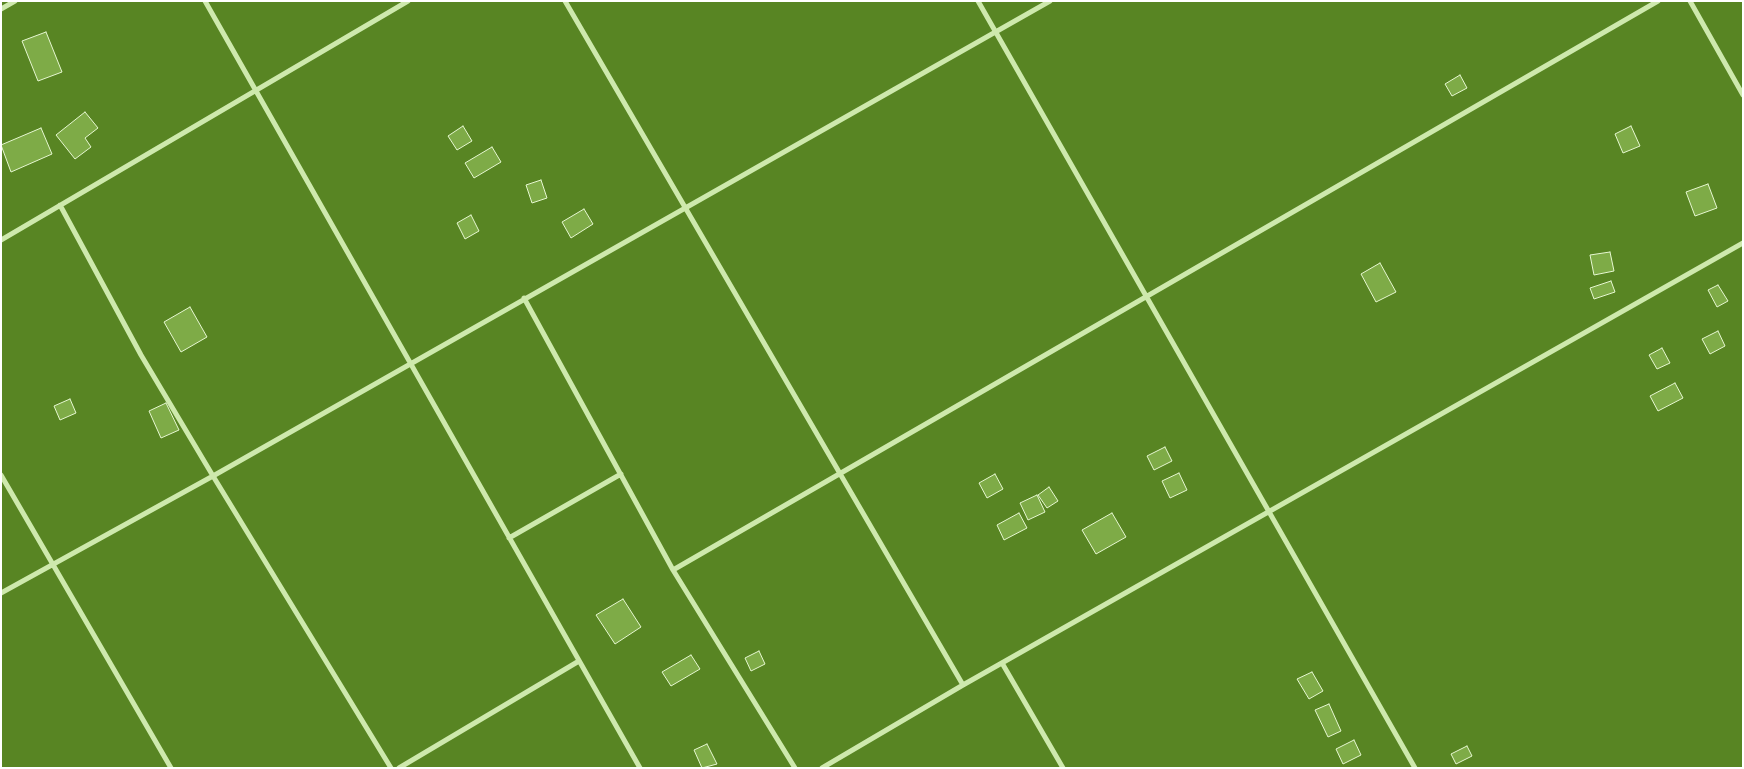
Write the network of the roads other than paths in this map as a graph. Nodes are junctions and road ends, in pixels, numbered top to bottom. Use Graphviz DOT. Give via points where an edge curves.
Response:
graph roads {
  1 [pos="15,1"];
  2 [pos="204,1"];
  3 [pos="408,1"];
  4 [pos="565,1"];
  5 [pos="978,1"];
  6 [pos="1050,1"];
  7 [pos="1658,1"];
  8 [pos="1690,1"];
  9 [pos="1,9"];
  10 [pos="996,32"];
  11 [pos="255,91"];
  12 [pos="1743,95"];
  13 [pos="60,205"];
  14 [pos="686,207"];
  15 [pos="1,240"];
  16 [pos="1743,243"];
  17 [pos="1146,296"];
  18 [pos="524,298"];
  19 [pos="410,364"];
  20 [pos="621,474"];
  21 [pos="842,474"];
  22 [pos="1,475"];
  23 [pos="213,476"];
  24 [pos="1269,512"];
  25 [pos="509,538"];
  26 [pos="51,564"];
  27 [pos="673,570"];
  28 [pos="1,593"];
  29 [pos="579,661"];
  30 [pos="1002,663"];
  31 [pos="963,685"];
  32 [pos="171,768"];
  33 [pos="391,768"];
  34 [pos="399,768"];
  35 [pos="640,768"];
  36 [pos="795,768"];
  37 [pos="822,768"];
  38 [pos="1063,768"];
  39 [pos="1415,768"];
  1 -- 9 [label="street"];
  2 -- 11 [label="street"];
  3 -- 11 [label="street"];
  4 -- 14 [label="street"];
  5 -- 10 [label="street"];
  6 -- 10 [label="street"];
  7 -- 17 [label="street"];
  8 -- 12 [label="street"];
  10 -- 14 [label="street"];
  10 -- 17 [label="street"];
  11 -- 13 [label="street"];
  11 -- 19 [label="street"];
  13 -- 15 [label="street"];
  13 -- 23 [label="street" via="141,355"];
  14 -- 18 [label="street"];
  14 -- 21 [label="street"];
  16 -- 24 [label="street"];
  17 -- 21 [label="street"];
  17 -- 24 [label="street"];
  18 -- 19 [label="street"];
  18 -- 20 [label="street"];
  19 -- 23 [label="street"];
  19 -- 25 [label="street"];
  20 -- 25 [label="street"];
  20 -- 27 [label="street"];
  21 -- 27 [label="street"];
  21 -- 31 [label="street"];
  22 -- 26 [label="street"];
  23 -- 26 [label="street"];
  23 -- 33 [label="street"];
  24 -- 30 [label="street"];
  24 -- 39 [label="street"];
  25 -- 29 [label="street"];
  26 -- 28 [label="street"];
  26 -- 32 [label="street"];
  27 -- 36 [label="street"];
  29 -- 34 [label="street"];
  29 -- 35 [label="street"];
  30 -- 31 [label="street"];
  30 -- 38 [label="street"];
  31 -- 37 [label="street"];
}
